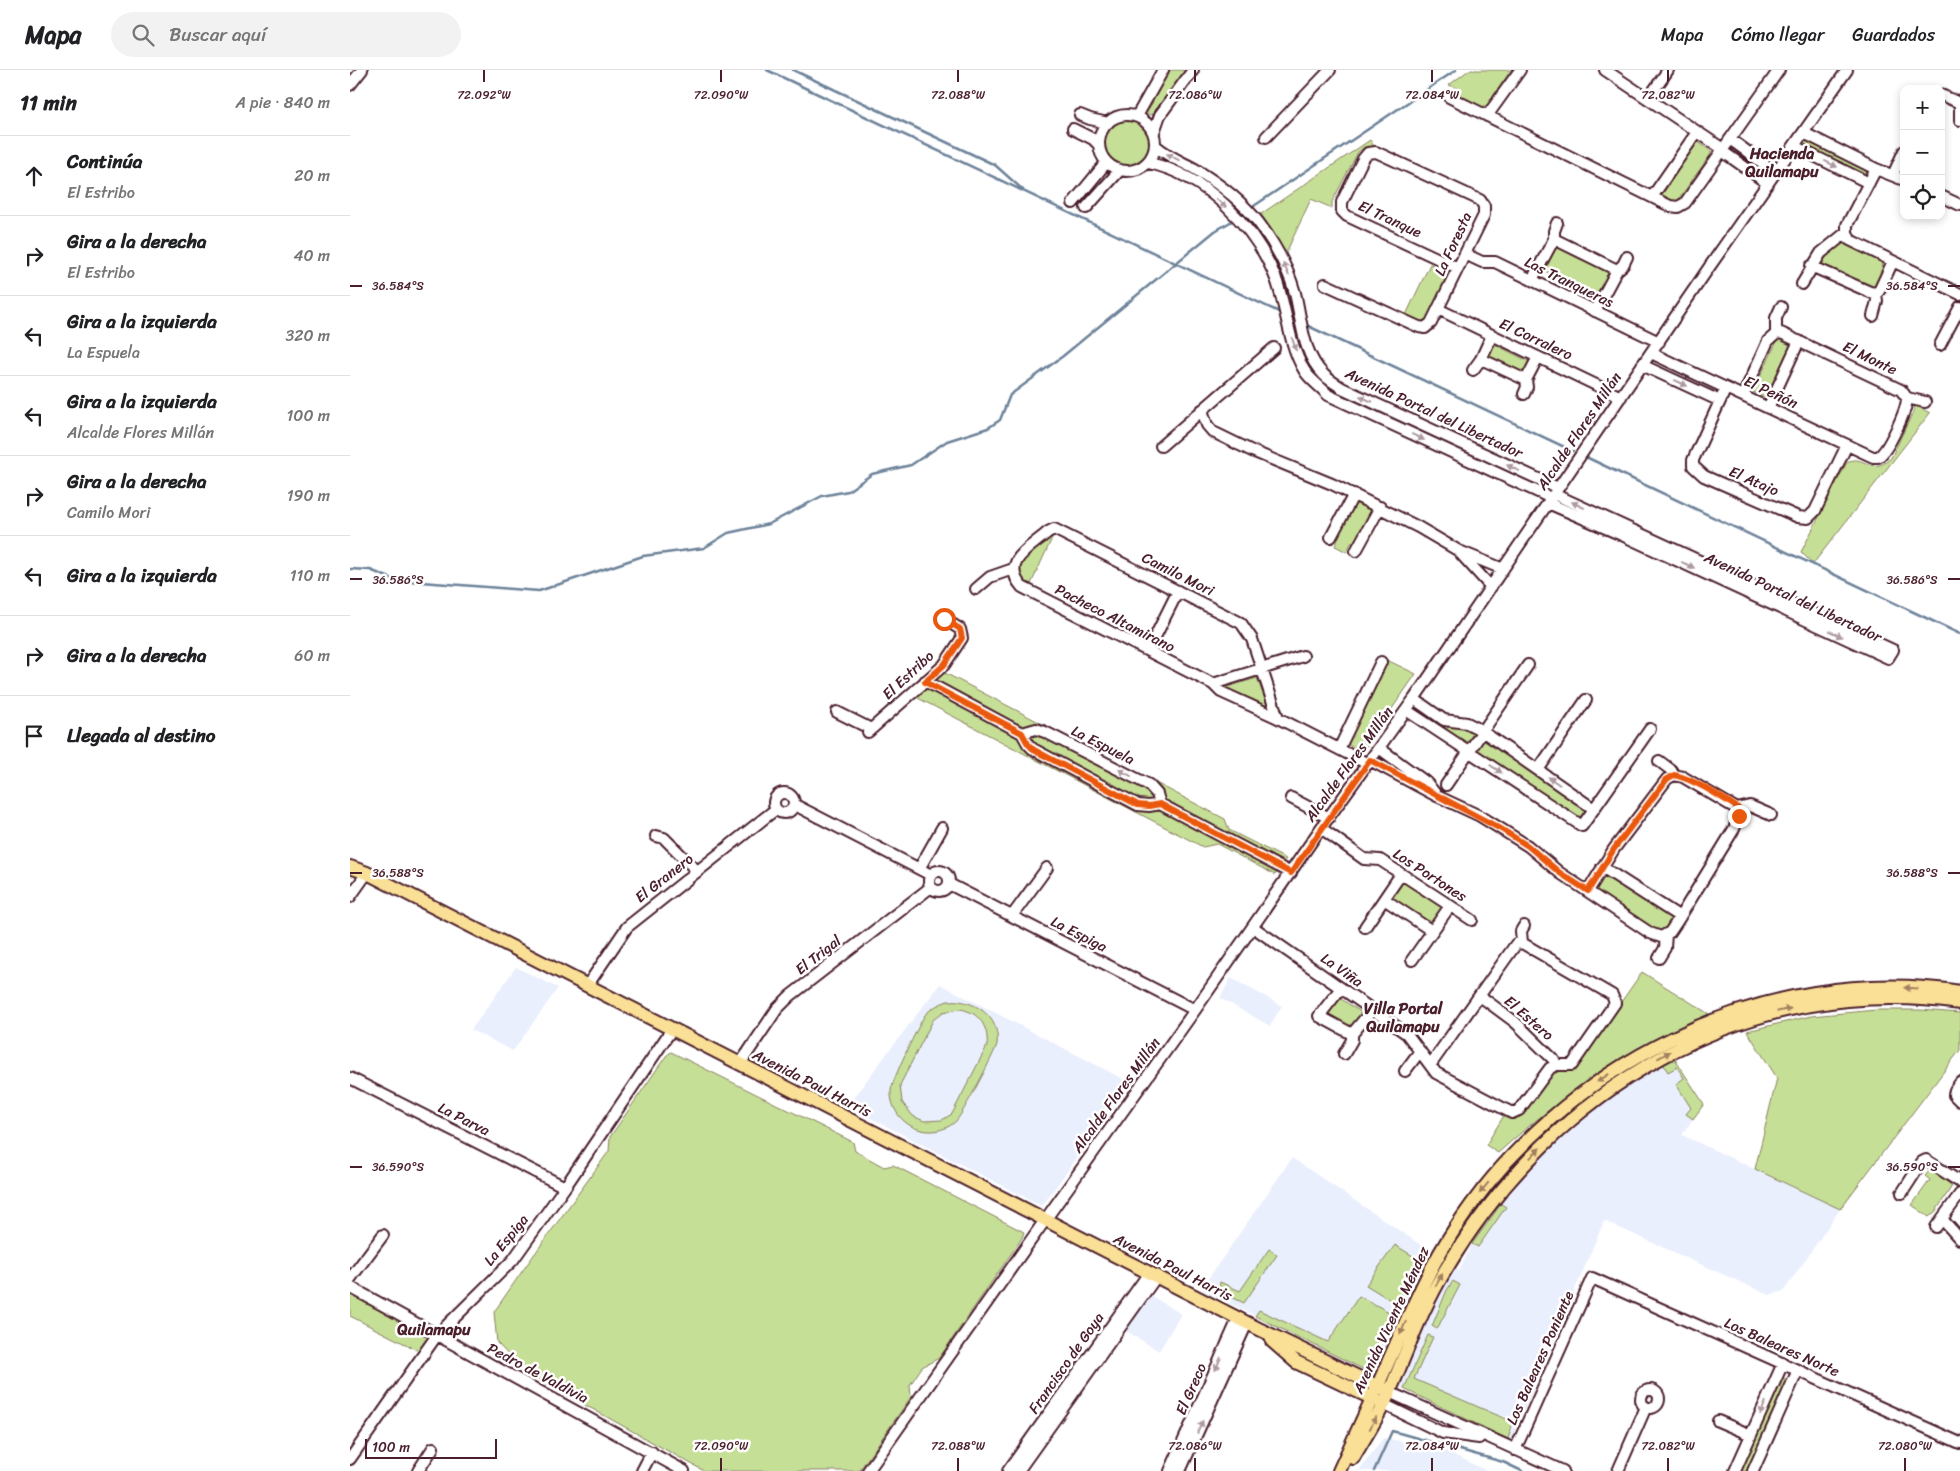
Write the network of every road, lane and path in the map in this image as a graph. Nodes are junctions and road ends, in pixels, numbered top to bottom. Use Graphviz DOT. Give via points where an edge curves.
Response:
graph roads {
  1 [pos="362,70"];
  2 [pos="1163,70"];
  3 [pos="1193,70"];
  4 [pos="1330,70"];
  5 [pos="1520,70"];
  6 [pos="1605,70"];
  7 [pos="1668,70"];
  8 [pos="1779,70"];
  9 [pos="1847,70"];
  10 [pos="350,86"];
  11 [pos="1945,96"];
  12 [pos="1449,97"];
  13 [pos="1648,99"];
  14 [pos="1960,102"];
  15 [pos="1080,115"];
  16 [pos="1137,116"];
  17 [pos="1487,116"];
  18 [pos="1960,120"];
  19 [pos="1108,123"];
  20 [pos="1073,129"];
  21 [pos="1154,132"];
  22 [pos="1697,132"];
  23 [pos="1804,133"];
  24 [pos="1266,137"];
  25 [pos="1730,139"];
  26 [pos="1098,144"];
  27 [pos="1156,146"];
  28 [pos="1794,146"];
  29 [pos="1722,150"];
  30 [pos="1368,153"];
  31 [pos="1900,160"];
  32 [pos="1149,162"];
  33 [pos="1106,163"];
  34 [pos="1876,169"];
  35 [pos="1120,170"];
  36 [pos="1775,172"];
  37 [pos="1893,175"];
  38 [pos="1900,178"];
  39 [pos="1869,182"];
  40 [pos="1767,183"];
  41 [pos="1652,197"];
  42 [pos="1945,198"];
  43 [pos="1073,203"];
  44 [pos="1960,205"];
  45 [pos="1086,208"];
  46 [pos="1558,223"];
  47 [pos="1847,232"];
  48 [pos="1554,239"];
  49 [pos="1465,254"];
  50 [pos="1627,257"];
  51 [pos="1893,261"];
  52 [pos="1811,266"];
  53 [pos="1458,268"];
  54 [pos="1617,270"];
  55 [pos="1532,280"];
  56 [pos="1324,284"];
  57 [pos="1802,284"];
  58 [pos="1876,293"];
  59 [pos="1960,294"];
  60 [pos="1781,307"];
  61 [pos="1960,307"];
  62 [pos="1438,309"];
  63 [pos="1595,311"];
  64 [pos="1873,316"];
  65 [pos="1776,334"];
  66 [pos="1492,335"];
  67 [pos="1800,341"];
  68 [pos="1659,342"];
  69 [pos="1940,345"];
  70 [pos="1274,348"];
  71 [pos="1651,352"];
  72 [pos="1538,357"];
  73 [pos="1481,359"];
  74 [pos="1642,365"];
  75 [pos="1473,370"];
  76 [pos="1526,380"];
  77 [pos="1726,388"];
  78 [pos="1524,394"];
  79 [pos="1743,396"];
  80 [pos="1621,397"];
  81 [pos="1908,398"];
  82 [pos="1720,401"];
  83 [pos="1926,402"];
  84 [pos="1768,408"];
  85 [pos="1202,410"];
  86 [pos="1847,445"];
  87 [pos="1161,446"];
  88 [pos="1354,494"];
  89 [pos="1552,496"];
  90 [pos="1380,508"];
  91 [pos="1331,537"];
  92 [pos="1356,551"];
  93 [pos="1459,551"];
  94 [pos="1013,569"];
  95 [pos="1503,569"];
  96 [pos="1491,587"];
  97 [pos="976,589"];
  98 [pos="1178,591"];
  99 [pos="944,619"];
  100 [pos="1148,651"];
  101 [pos="1890,654"];
  102 [pos="1303,656"];
  103 [pos="1382,662"];
  104 [pos="1528,666"];
  105 [pos="1262,670"];
  106 [pos="925,682"];
  107 [pos="1213,684"];
  108 [pos="1414,699"];
  109 [pos="1586,700"];
  110 [pos="1406,710"];
  111 [pos="837,712"];
  112 [pos="1278,718"];
  113 [pos="1650,729"];
  114 [pos="1483,732"];
  115 [pos="1022,733"];
  116 [pos="1379,748"];
  117 [pos="1339,749"];
  118 [pos="1469,752"];
  119 [pos="1659,761"];
  120 [pos="1369,762"];
  121 [pos="1538,770"];
  122 [pos="1674,775"];
  123 [pos="1446,786"];
  124 [pos="1437,796"];
  125 [pos="1291,798"];
  126 [pos="795,804"];
  127 [pos="1160,804"];
  128 [pos="1738,808"];
  129 [pos="776,809"];
  130 [pos="1594,809"];
  131 [pos="1771,815"];
  132 [pos="1328,818"];
  133 [pos="942,828"];
  134 [pos="1321,828"];
  135 [pos="656,836"];
  136 [pos="1602,866"];
  137 [pos="350,867"];
  138 [pos="1047,868"];
  139 [pos="919,869"];
  140 [pos="697,871"];
  141 [pos="367,873"];
  142 [pos="1291,873"];
  143 [pos="1401,874"];
  144 [pos="930,876"];
  145 [pos="949,884"];
  146 [pos="931,887"];
  147 [pos="1588,891"];
  148 [pos="350,897"];
  149 [pos="1384,899"];
  150 [pos="1450,906"];
  151 [pos="1012,916"];
  152 [pos="1680,917"];
  153 [pos="1472,920"];
  154 [pos="1524,926"];
  155 [pos="1253,927"];
  156 [pos="1365,927"];
  157 [pos="1432,931"];
  158 [pos="1666,934"];
  159 [pos="1522,943"];
  160 [pos="1659,958"];
  161 [pos="1412,960"];
  162 [pos="586,986"];
  163 [pos="1341,988"];
  164 [pos="1960,992"];
  165 [pos="1480,996"];
  166 [pos="1960,1003"];
  167 [pos="1195,1010"];
  168 [pos="1372,1010"];
  169 [pos="672,1029"];
  170 [pos="1352,1034"];
  171 [pos="1420,1051"];
  172 [pos="1344,1054"];
  173 [pos="740,1064"];
  174 [pos="1431,1064"];
  175 [pos="1557,1065"];
  176 [pos="1405,1072"];
  177 [pos="350,1078"];
  178 [pos="1960,1083"];
  179 [pos="1960,1101"];
  180 [pos="1960,1182"];
  181 [pos="565,1187"];
  182 [pos="1902,1193"];
  183 [pos="1960,1196"];
  184 [pos="1045,1220"];
  185 [pos="383,1235"];
  186 [pos="1960,1239"];
  187 [pos="1152,1275"];
  188 [pos="1592,1278"];
  189 [pos="350,1279"];
  190 [pos="350,1287"];
  191 [pos="1242,1321"];
  192 [pos="436,1335"];
  193 [pos="1783,1363"];
  194 [pos="1798,1370"];
  195 [pos="1389,1392"];
  196 [pos="1377,1396"];
  197 [pos="1646,1407"];
  198 [pos="1718,1420"];
  199 [pos="1751,1435"];
  200 [pos="1495,1441"];
  201 [pos="1960,1444"];
  202 [pos="433,1448"];
  203 [pos="1515,1450"];
  204 [pos="652,1452"];
  205 [pos="350,1459"];
  206 [pos="418,1471"];
  207 [pos="642,1471"];
  208 [pos="684,1471"];
  209 [pos="868,1471"];
  210 [pos="1008,1471"];
  211 [pos="1018,1471"];
  212 [pos="1170,1471"];
  213 [pos="1180,1471"];
  214 [pos="1339,1471"];
  215 [pos="1345,1471"];
  216 [pos="1563,1471"];
  217 [pos="1618,1471"];
  218 [pos="1735,1471"];
  219 [pos="1753,1471"];
  1 -- 10 [label="street"];
  2 -- 16 [label="street"];
  3 -- 21 [label="street" via="1160,115"];
  4 -- 24 [label="street"];
  5 -- 17 [label="street"];
  6 -- 13 [label="street"];
  7 -- 13 [label="street"];
  8 -- 25 [label="street"];
  9 -- 23 [label="street, Alcalde Flores Millán"];
  11 -- 14 [label="street"];
  12 -- 17 [label="street"];
  13 -- 22 [label="street"];
  14 -- 18 [label="street"];
  15 -- 19 [label="street"];
  16 -- 19 [label="street" via="1118,116"];
  16 -- 21 [label="street" via="1145,120"];
  17 -- 41 [label="street"];
  19 -- 26 [label="street"];
  20 -- 26 [label="street"];
  21 -- 27 [label="street"];
  22 -- 29 [label="street"];
  22 -- 41 [label="street"];
  23 -- 28 [label="street, Alcalde Flores Millán"];
  23 -- 34 [label="street"];
  25 -- 29 [label="street"];
  25 -- 36 [label="street"];
  26 -- 33 [label="street"];
  27 -- 32 [label="street"];
  89 -- 27 [label="street, Avenida Portal del Libertador, one-way" via="1342,388 1324,375 1306,343 1286,268 1258,222 1231,195"];
  28 -- 36 [label="street, Alcalde Flores Millán"];
  28 -- 39 [label="street, one-way"];
  29 -- 40 [label="street"];
  29 -- 41 [label="street" via="1685,203 1678,207 1670,206"];
  30 -- 49 [label="street, La Foresta" via="1376,152 1480,200 1484,215"];
  30 -- 53 [label="street, El Tranque" via="1342,202 1342,211"];
  31 -- 37 [label="street"];
  32 -- 35 [label="street" via="1132,172"];
  32 -- 89 [label="street, Avenida Portal del Libertador, one-way" via="1170,168 1189,179 1240,220 1266,257 1276,279 1304,372 1328,395"];
  33 -- 35 [label="street"];
  33 -- 43 [label="street"];
  34 -- 37 [label="street"];
  34 -- 39 [label="street"];
  35 -- 45 [label="street"];
  36 -- 40 [label="street, Alcalde Flores Millán"];
  37 -- 38 [label="street"];
  39 -- 47 [label="street" via="1847,225"];
  40 -- 68 [label="street, Alcalde Flores Millán"];
  42 -- 44 [label="street"];
  46 -- 48 [label="street"];
  47 -- 51 [label="street" via="1850,240"];
  47 -- 52 [label="street" via="1821,253"];
  48 -- 54 [label="street"];
  48 -- 55 [label="street"];
  49 -- 53 [label="street, La Foresta"];
  49 -- 55 [label="street, Las Tranqueras" via="1482,262 1495,262"];
  50 -- 54 [label="street"];
  51 -- 58 [label="street"];
  51 -- 59 [label="street"];
  52 -- 57 [label="street"];
  52 -- 58 [label="street"];
  53 -- 62 [label="street, La Foresta"];
  54 -- 63 [label="street"];
  55 -- 63 [label="street, Las Tranqueras"];
  56 -- 62 [label="street, La Foresta" via="1419,327 1431,324"];
  58 -- 64 [label="street"];
  60 -- 65 [label="street" via="1776,318"];
  61 -- 69 [label="street"];
  62 -- 66 [label="street, El Corralero"];
  63 -- 68 [label="street, Las Tranqueras"];
  65 -- 67 [label="street, El Monte" via="1786,334"];
  65 -- 79 [label="street" via="1768,341"];
  66 -- 72 [label="street, El Corralero"];
  66 -- 73 [label="street"];
  67 -- 81 [label="street, El Monte" via="1901,390"];
  67 -- 84 [label="street"];
  68 -- 71 [label="street, Alcalde Flores Millán"];
  70 -- 85 [label="street"];
  71 -- 74 [label="street, Alcalde Flores Millán"];
  71 -- 77 [label="street, El Peñón"];
  72 -- 76 [label="street"];
  72 -- 80 [label="street, El Corralero"];
  73 -- 75 [label="street"];
  73 -- 76 [label="street"];
  74 -- 80 [label="street, Alcalde Flores Millán"];
  74 -- 82 [label="street, one-way"];
  76 -- 78 [label="street"];
  77 -- 79 [label="street, El Peñón"];
  77 -- 82 [label="street, El Atajo"];
  79 -- 84 [label="street, El Peñón"];
  80 -- 89 [label="street, Alcalde Flores Millán"];
  81 -- 83 [label="street, El Monte"];
  81 -- 86 [label="street, El Peñón" via="1884,452 1878,457 1868,456"];
  82 -- 86 [label="street, El Atajo" via="1694,454 1693,466 1704,476 1798,517 1808,518 1815,512"];
  84 -- 86 [label="street, El Peñón"];
  85 -- 87 [label="street"];
  85 -- 88 [label="street" via="1213,432"];
  88 -- 90 [label="street"];
  88 -- 91 [label="street"];
  89 -- 95 [label="street, Alcalde Flores Millán"];
  89 -- 101 [label="street, Avenida Portal del Libertador"];
  90 -- 92 [label="street"];
  90 -- 93 [label="street"];
  93 -- 95 [label="street"];
  93 -- 96 [label="street"];
  94 -- 97 [label="street" via="990,577"];
  94 -- 98 [label="street, Camilo Mori" via="1016,560 1054,529"];
  94 -- 100 [label="street, Pacheco Altamirano" via="1015,579 1022,587"];
  95 -- 96 [label="street, Alcalde Flores Millán"];
  96 -- 108 [label="street, Alcalde Flores Millán"];
  98 -- 100 [label="street"];
  98 -- 105 [label="street, Camilo Mori" via="1241,623 1252,639"];
  99 -- 106 [label="street, El Estribo" via="960,629 962,638 944,665"];
  100 -- 107 [label="street, Pacheco Altamirano"];
  102 -- 105 [label="street"];
  103 -- 117 [label="street"];
  104 -- 114 [label="street"];
  105 -- 107 [label="street"];
  105 -- 112 [label="street, Camilo Mori"];
  106 -- 111 [label="street, El Estribo" via="869,731"];
  106 -- 115 [label="street, La Espuela"];
  107 -- 112 [label="street" via="1221,692"];
  108 -- 110 [label="street, Alcalde Flores Millán"];
  108 -- 114 [label="street" via="1444,720 1467,723"];
  109 -- 121 [label="street"];
  110 -- 116 [label="street, Alcalde Flores Millán"];
  110 -- 118 [label="street"];
  112 -- 117 [label="street"];
  113 -- 130 [label="street"];
  114 -- 118 [label="street"];
  114 -- 121 [label="street"];
  115 -- 127 [label="street, La Espuela" via="1034,750 1138,805"];
  127 -- 115 [label="street, La Espuela, one-way" via="1149,785 1045,732 1036,729"];
  116 -- 120 [label="street, Alcalde Flores Millán"];
  116 -- 124 [label="street" via="1427,783"];
  117 -- 120 [label="street"];
  118 -- 123 [label="street"];
  118 -- 130 [label="street, one-way" via="1582,826"];
  119 -- 122 [label="street"];
  120 -- 124 [label="street"];
  120 -- 132 [label="street, Alcalde Flores Millán"];
  130 -- 121 [label="street, one-way"];
  122 -- 128 [label="street"];
  122 -- 136 [label="street" via="1667,779"];
  124 -- 147 [label="street" via="1501,829"];
  125 -- 132 [label="street"];
  126 -- 129 [label="street" via="788,812 781,813"];
  126 -- 129 [label="street, La Espiga" via="792,795 782,792 775,799"];
  126 -- 139 [label="street, La Espiga"];
  127 -- 142 [label="street, La Espuela"];
  128 -- 131 [label="street" via="1750,806"];
  128 -- 152 [label="street" via="1734,829"];
  129 -- 140 [label="street, El Granero"];
  132 -- 134 [label="street, Alcalde Flores Millán"];
  133 -- 139 [label="street"];
  134 -- 142 [label="street, Alcalde Flores Millán"];
  134 -- 143 [label="street, Los Portones" via="1364,860 1380,860"];
  135 -- 140 [label="street" via="664,838"];
  136 -- 147 [label="street"];
  136 -- 152 [label="street"];
  137 -- 141 [label="main road, Avenida Paul Harris"];
  138 -- 151 [label="street"];
  139 -- 144 [label="street, La Espiga"];
  140 -- 162 [label="street, El Granero" via="627,927"];
  141 -- 148 [label="street"];
  141 -- 162 [label="main road, Avenida Paul Harris"];
  142 -- 155 [label="street, Alcalde Flores Millán"];
  143 -- 149 [label="street"];
  143 -- 150 [label="street, Los Portones"];
  144 -- 145 [label="street, La Espiga" via="942,871 947,875"];
  144 -- 146 [label="street"];
  145 -- 146 [label="street" via="943,890 936,891"];
  145 -- 151 [label="street, La Espiga"];
  146 -- 173 [label="street, El Trigal" via="790,996 777,1009"];
  147 -- 158 [label="street" via="1650,933 1661,937"];
  149 -- 156 [label="street"];
  149 -- 157 [label="street"];
  150 -- 153 [label="street, Los Portones"];
  150 -- 157 [label="street"];
  151 -- 167 [label="street, La Espiga"];
  152 -- 158 [label="street"];
  154 -- 159 [label="street"];
  155 -- 163 [label="street, La Viña"];
  155 -- 167 [label="street, Alcalde Flores Millán"];
  157 -- 161 [label="street"];
  158 -- 160 [label="street" via="1666,948"];
  159 -- 165 [label="street" via="1516,944"];
  159 -- 175 [label="street" via="1612,995 1616,1003 1572,1066"];
  162 -- 169 [label="main road, Avenida Paul Harris"];
  163 -- 168 [label="street, La Viña"];
  163 -- 170 [label="street" via="1319,1016"];
  164 -- 196 [label="main road, Avenida Vicente Méndez, one-way" via="1870,988 1822,992 1782,1000 1683,1033 1605,1077 1533,1134 1468,1209 1429,1272"];
  165 -- 174 [label="street"];
  165 -- 175 [label="street, El Estero" via="1515,1022"];
  195 -- 166 [label="main road, Avenida Vicente Méndez, one-way" via="1437,1284 1508,1182 1544,1143 1584,1108 1639,1070 1688,1042 1739,1023 1810,1005 1882,998"];
  167 -- 184 [label="street, Alcalde Flores Millán"];
  168 -- 170 [label="street"];
  168 -- 171 [label="street, La Viña" via="1407,1034"];
  169 -- 173 [label="main road, Avenida Paul Harris"];
  169 -- 181 [label="street, La Espiga"];
  170 -- 172 [label="street"];
  171 -- 174 [label="street, La Viña"];
  171 -- 176 [label="street"];
  173 -- 184 [label="main road, Avenida Paul Harris"];
  174 -- 175 [label="street, La Viña" via="1442,1077 1512,1113 1519,1110 1550,1068"];
  177 -- 181 [label="street, La Parva"];
  178 -- 179 [label="street" via="1954,1095"];
  180 -- 182 [label="street" via="1926,1160"];
  181 -- 192 [label="street, La Espiga" via="513,1260"];
  183 -- 186 [label="street" via="1939,1223"];
  184 -- 187 [label="main road, Avenida Paul Harris"];
  184 -- 209 [label="street, Alcalde Flores Millán"];
  185 -- 189 [label="street"];
  187 -- 191 [label="main road, Avenida Paul Harris"];
  187 -- 210 [label="street, Francisco de Goya"];
  187 -- 211 [label="street, Francisco de Goya"];
  188 -- 193 [label="street, Los Baleares Norte"];
  188 -- 203 [label="street, Los Baleares Poniente"];
  190 -- 192 [label="street, Pedro de Valdivia"];
  191 -- 196 [label="main road, Avenida Paul Harris"];
  191 -- 212 [label="street, El Greco, one-way"];
  213 -- 191 [label="street, El Greco, one-way"];
  192 -- 204 [label="street, Pedro de Valdivia"];
  192 -- 205 [label="street, La Espiga"];
  193 -- 194 [label="street, Los Baleares Norte"];
  193 -- 199 [label="street, one-way"];
  194 -- 201 [label="street, Los Baleares Norte"];
  194 -- 219 [label="street"];
  195 -- 196 [label="main road, Avenida Paul Harris"];
  195 -- 200 [label="street, Avenida Paul Harris"];
  196 -- 200 [label="street, Avenida Paul Harris" via="1443,1433"];
  196 -- 214 [label="main road, Avenida Vicente Méndez"];
  215 -- 196 [label="main road, Avenida Vicente Méndez, one-way"];
  197 -- 217 [label="street"];
  198 -- 199 [label="street"];
  199 -- 218 [label="street"];
  200 -- 203 [label="street, Avenida Paul Harris"];
  202 -- 206 [label="street"];
  203 -- 216 [label="street, Avenida Paul Harris"];
  204 -- 207 [label="street"];
  204 -- 208 [label="street, Pedro de Valdivia"];
}
